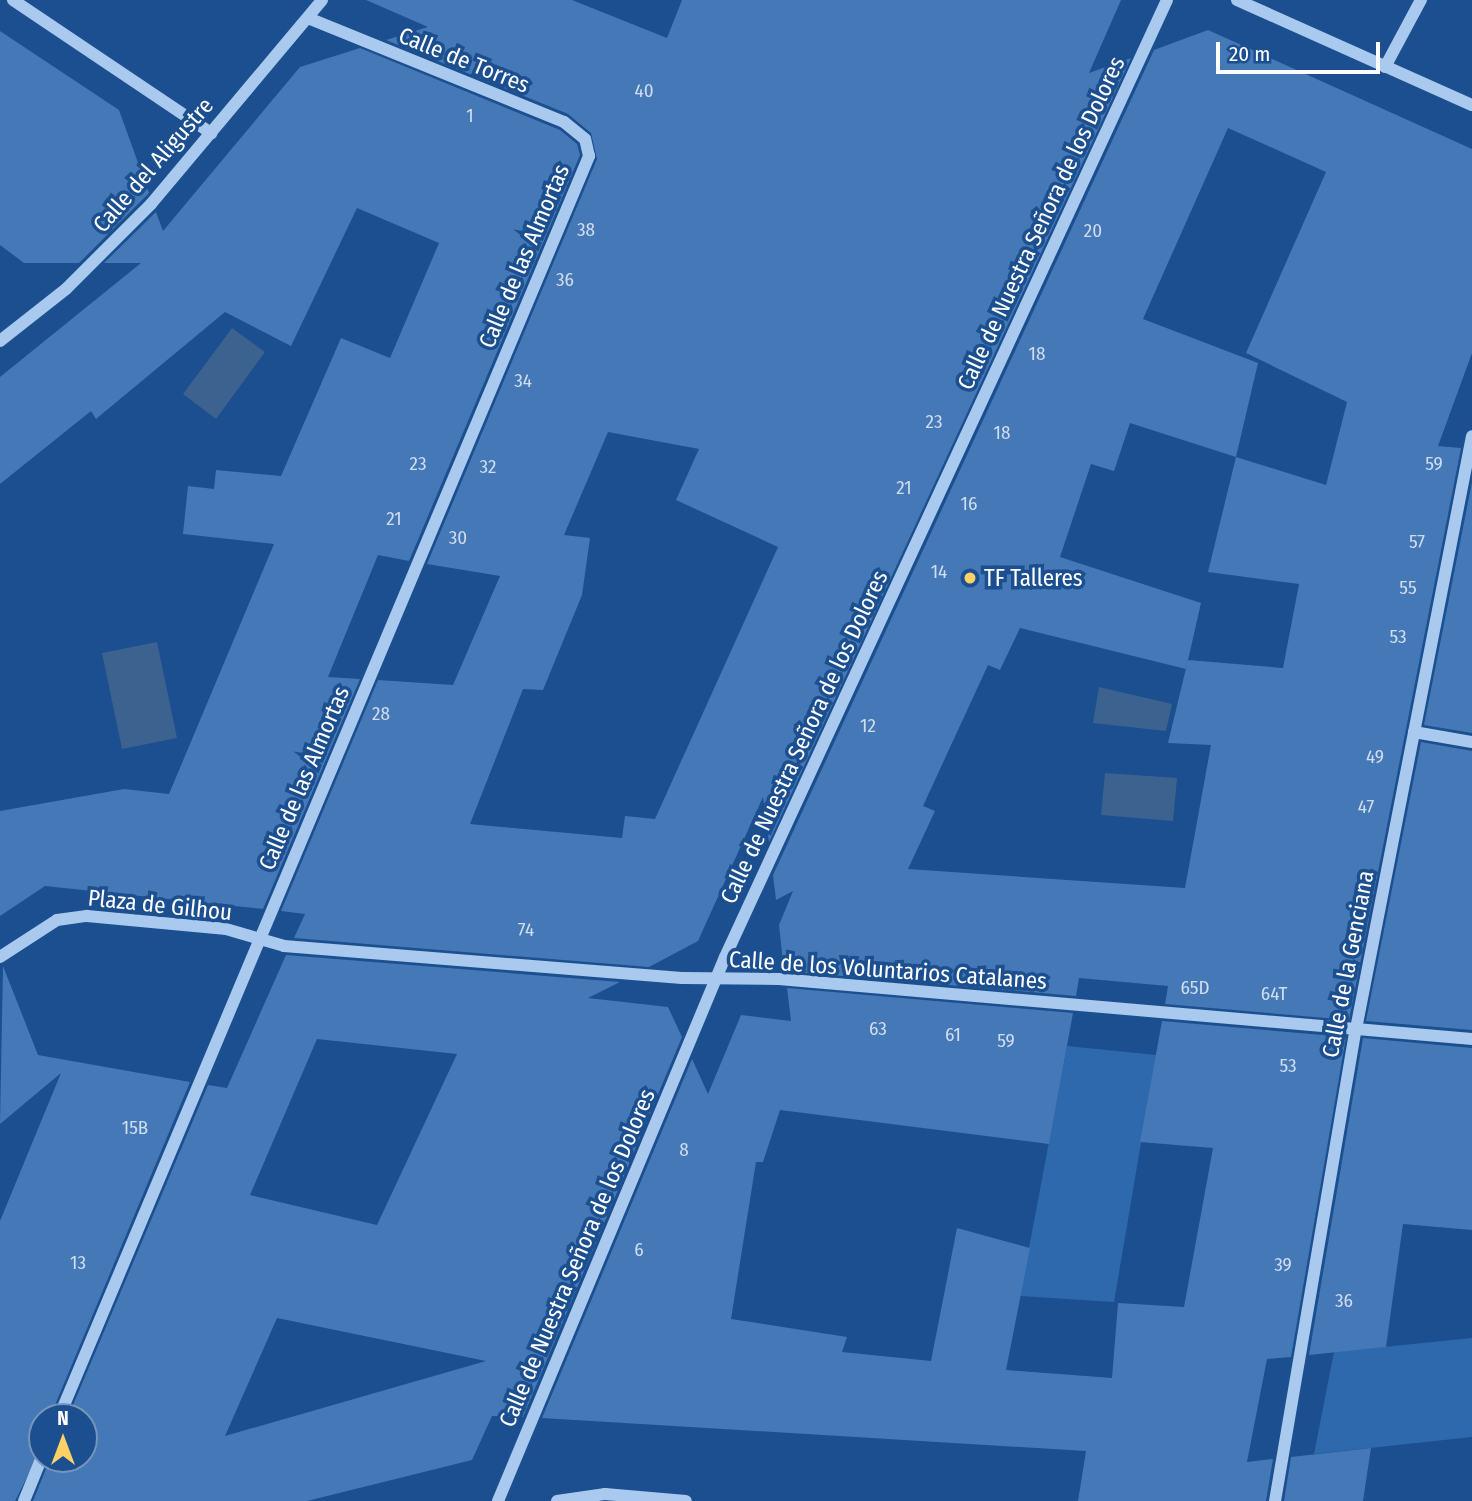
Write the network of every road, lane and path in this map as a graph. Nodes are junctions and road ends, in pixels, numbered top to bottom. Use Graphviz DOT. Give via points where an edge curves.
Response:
graph roads {
  1 [pos="13,0"];
  2 [pos="322,0"];
  3 [pos="1167,0"];
  4 [pos="1237,0"];
  5 [pos="1421,0"];
  6 [pos="307,18"];
  7 [pos="1385,67"];
  8 [pos="1472,105"];
  9 [pos="211,133"];
  10 [pos="589,156"];
  11 [pos="0,341"];
  12 [pos="1472,436"];
  13 [pos="1414,732"];
  14 [pos="1472,742"];
  15 [pos="258,941"];
  16 [pos="0,957"];
  17 [pos="718,979"];
  18 [pos="1356,1029"];
  19 [pos="1472,1039"];
  20 [pos="65,1403"];
  21 [pos="35,1473"];
  22 [pos="24,1501"];
  23 [pos="498,1501"];
  24 [pos="557,1501"];
  25 [pos="686,1501"];
  26 [pos="1275,1501"];
  1 -- 9 [label="street"];
  2 -- 6 [label="street, Calle del Aligustre"];
  3 -- 17 [label="street, Calle de Nuestra Señora de los Dolores"];
  4 -- 7 [label="street"];
  5 -- 7 [label="street"];
  6 -- 9 [label="street, Calle del Aligustre"];
  6 -- 10 [label="street, Calle de Torres" via="564,122 585,139"];
  7 -- 8 [label="street"];
  9 -- 11 [label="street, Calle del Aligustre" via="104,252"];
  10 -- 15 [label="street, Calle de las Almortas"];
  12 -- 13 [label="street, Calle de la Genciana"];
  13 -- 14 [label="street"];
  13 -- 18 [label="street, Calle de la Genciana"];
  15 -- 16 [label="street, Plaza de Gilhou" via="226,929 87,916 57,920"];
  15 -- 17 [label="street, Calle de los Voluntarios Catalanes"];
  15 -- 20 [label="street, Calle de las Almortas"];
  17 -- 18 [label="street, Calle de los Voluntarios Catalanes"];
  17 -- 23 [label="street, Calle de Nuestra Señora de los Dolores"];
  18 -- 19 [label="street, Calle de los Voluntarios Catalanes"];
  18 -- 26 [label="street, Calle de la Genciana"];
  21 -- 22 [label="street"];
  24 -- 25 [label="street" via="606,1494"];
}
